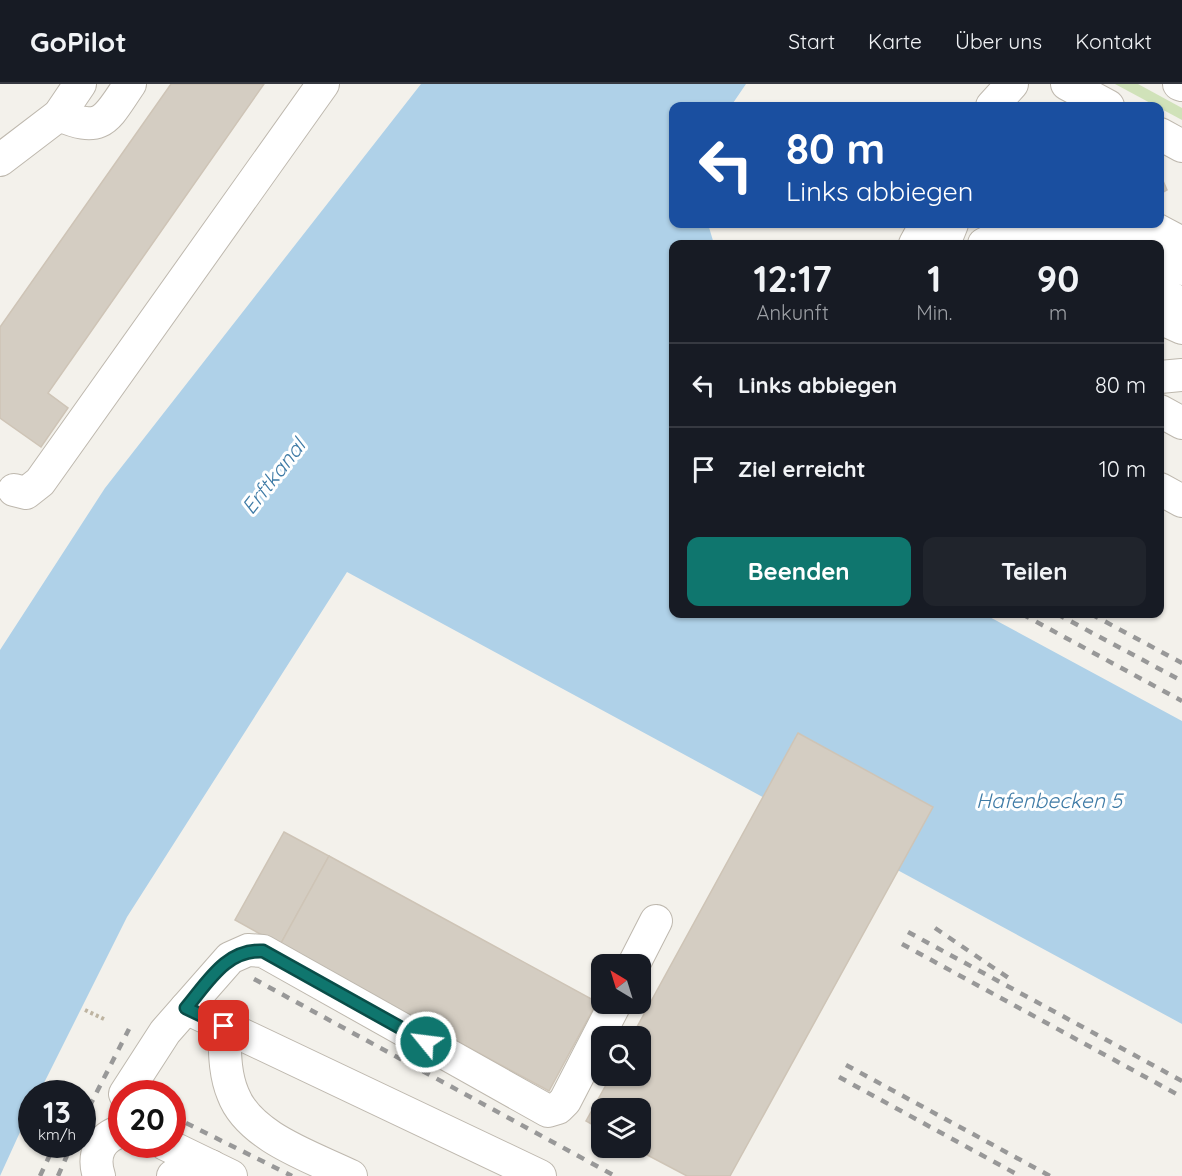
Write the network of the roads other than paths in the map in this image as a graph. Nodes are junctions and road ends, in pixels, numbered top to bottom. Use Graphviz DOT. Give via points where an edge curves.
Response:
graph roads {
  1 [pos="80,84"];
  2 [pos="130,84"];
  3 [pos="323,84"];
  4 [pos="1012,84"];
  5 [pos="1065,84"];
  6 [pos="996,102"];
  7 [pos="1073,102"];
  8 [pos="1100,102"];
  9 [pos="59,115"];
  10 [pos="1164,136"];
  11 [pos="1182,146"];
  12 [pos="0,159"];
  13 [pos="1043,228"];
  14 [pos="1076,228"];
  15 [pos="1108,228"];
  16 [pos="1154,228"];
  17 [pos="992,240"];
  18 [pos="1015,240"];
  19 [pos="1065,240"];
  20 [pos="1099,240"];
  21 [pos="1130,240"];
  22 [pos="1182,243"];
  23 [pos="1164,258"];
  24 [pos="1182,269"];
  25 [pos="1164,275"];
  26 [pos="1182,285"];
  27 [pos="1164,294"];
  28 [pos="1182,304"];
  29 [pos="1164,320"];
  30 [pos="1182,328"];
  31 [pos="1164,346"];
  32 [pos="1182,349"];
  33 [pos="1182,375"];
  34 [pos="1164,377"];
  35 [pos="14,490"];
  36 [pos="1164,491"];
  37 [pos="1182,501"];
  38 [pos="656,921"];
  39 [pos="639,954"];
  40 [pos="186,1008"];
  41 [pos="610,1014"];
  42 [pos="224,1026"];
  43 [pos="134,1080"];
  44 [pos="108,1135"];
  45 [pos="186,1154"];
  46 [pos="221,1171"];
  47 [pos="99,1176"];
  48 [pos="172,1176"];
  49 [pos="351,1176"];
  50 [pos="540,1176"];
  1 -- 9 [label="street"];
  2 -- 9 [label="street" via="101,121 82,125"];
  3 -- 35 [label="street" via="40,482 26,493"];
  4 -- 6 [label="street"];
  5 -- 7 [label="street"];
  5 -- 8 [label="street"];
  9 -- 12 [label="street"];
  10 -- 11 [label="street"];
  13 -- 19 [label="street"];
  14 -- 20 [label="street"];
  15 -- 21 [label="street"];
  16 -- 22 [label="street"];
  17 -- 18 [label="street" via="1003,235"];
  23 -- 24 [label="street"];
  25 -- 26 [label="street"];
  27 -- 28 [label="street"];
  29 -- 30 [label="street"];
  31 -- 32 [label="street"];
  33 -- 34 [label="street"];
  36 -- 37 [label="street"];
  38 -- 39 [label="street"];
  40 -- 41 [label="street" via="230,958 248,950 263,951 548,1111 565,1101"];
  40 -- 42 [label="street"];
  40 -- 43 [label="street"];
  42 -- 49 [label="street" via="225,1062 233,1095 257,1129"];
  42 -- 50 [label="street"];
  44 -- 47 [label="street" via="96,1156"];
  45 -- 46 [label="street"];
  46 -- 48 [label="street"];
}
